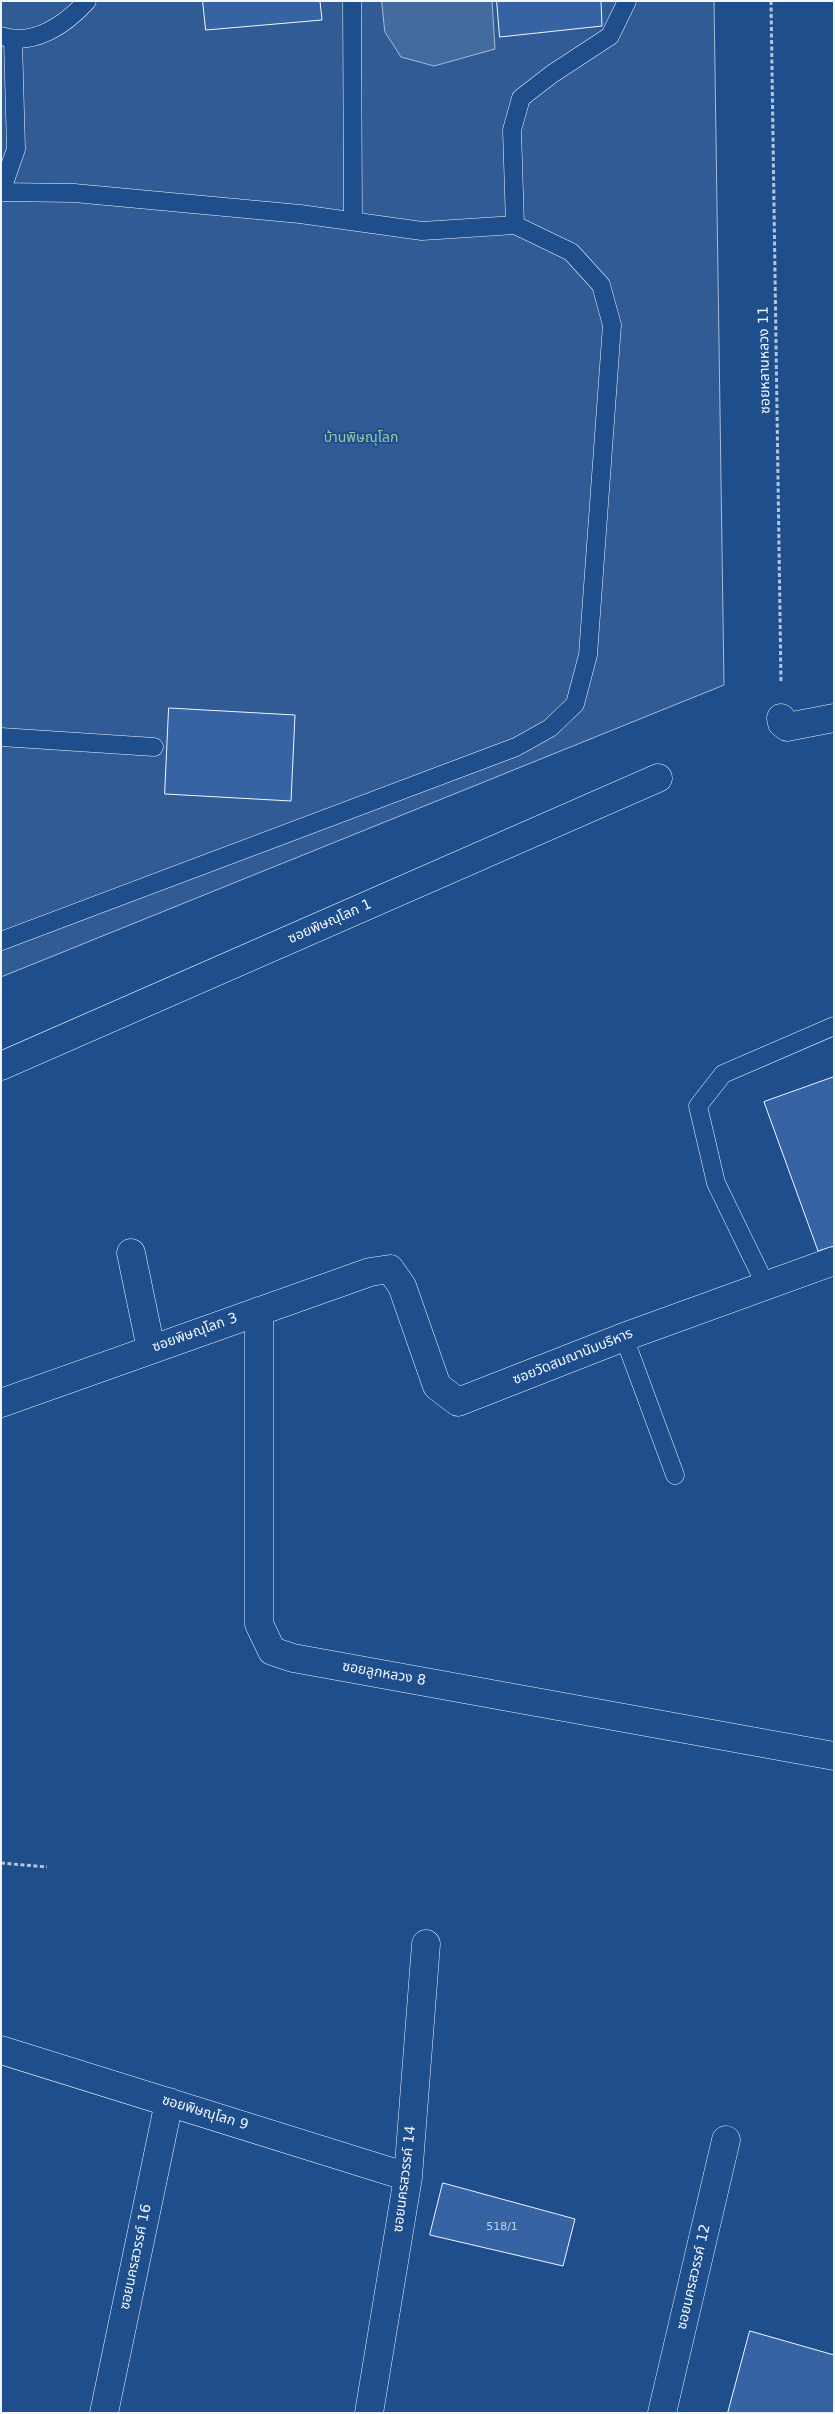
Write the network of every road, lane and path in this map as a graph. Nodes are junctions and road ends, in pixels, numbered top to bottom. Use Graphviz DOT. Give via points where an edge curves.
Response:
graph roads {
  1 [pos="87,1"];
  2 [pos="352,1"];
  3 [pos="628,1"];
  4 [pos="771,1"];
  5 [pos="7,38"];
  6 [pos="2,192"];
  7 [pos="353,221"];
  8 [pos="516,225"];
  9 [pos="781,718"];
  10 [pos="834,718"];
  11 [pos="1,737"];
  12 [pos="154,747"];
  13 [pos="658,778"];
  14 [pos="1,941"];
  15 [pos="834,1026"];
  16 [pos="1,1066"];
  17 [pos="131,1253"];
  18 [pos="834,1261"];
  19 [pos="390,1269"];
  20 [pos="766,1286"];
  21 [pos="259,1310"];
  22 [pos="624,1337"];
  23 [pos="151,1349"];
  24 [pos="1,1403"];
  25 [pos="675,1475"];
  26 [pos="834,1756"];
  27 [pos="1,1863"];
  28 [pos="47,1867"];
  29 [pos="426,1944"];
  30 [pos="1,2050"];
  31 [pos="168,2102"];
  32 [pos="726,2140"];
  33 [pos="408,2177"];
  34 [pos="104,2413"];
  35 [pos="369,2413"];
  36 [pos="662,2413"];
  1 -- 5 [label="lane" via="50,32"];
  2 -- 7 [label="lane"];
  3 -- 8 [label="lane" via="610,36 521,98 512,130"];
  4 -- 9 [label="path, ซอยหลานหลวง 11"];
  5 -- 6 [label="lane" via="16,150"];
  6 -- 7 [label="lane" via="74,192"];
  7 -- 8 [label="lane" via="422,231"];
  8 -- 14 [label="lane" via="571,252 601,285 612,325 588,655 575,704 550,728 516,747"];
  9 -- 10 [label="street" via="787,727"];
  11 -- 12 [label="lane"];
  13 -- 16 [label="street, ซอยพิษณุโลก 1"];
  15 -- 20 [label="lane" via="723,1074 698,1106 716,1183"];
  17 -- 23 [label="street"];
  18 -- 20 [label="street, ซอยวัดสมณานัมบริหาร"];
  19 -- 21 [label="street, ซอยพิษณุโลก 3" via="370,1272"];
  19 -- 22 [label="street, ซอยวัดสมณานัมบริหาร" via="402,1286 437,1386 458,1402"];
  20 -- 22 [label="street, ซอยวัดสมณานัมบริหาร"];
  21 -- 23 [label="street, ซอยพิษณุโลก 3"];
  21 -- 26 [label="street, ซอยลูกหลวง 8" via="259,1624 272,1651 293,1658"];
  22 -- 25 [label="lane"];
  23 -- 24 [label="street, ซอยพิษณุโลก 3"];
  27 -- 28 [label="path"];
  29 -- 33 [label="street, ซอยนครสวรรค์ 14"];
  30 -- 31 [label="street, ซอยพิษณุโลก 9"];
  31 -- 33 [label="street, ซอยพิษณุโลก 9"];
  31 -- 34 [label="street, ซอยนครสวรรค์ 16"];
  32 -- 36 [label="street, ซอยนครสวรรค์ 12"];
  33 -- 35 [label="street, ซอยนครสวรรค์ 14"];
}
